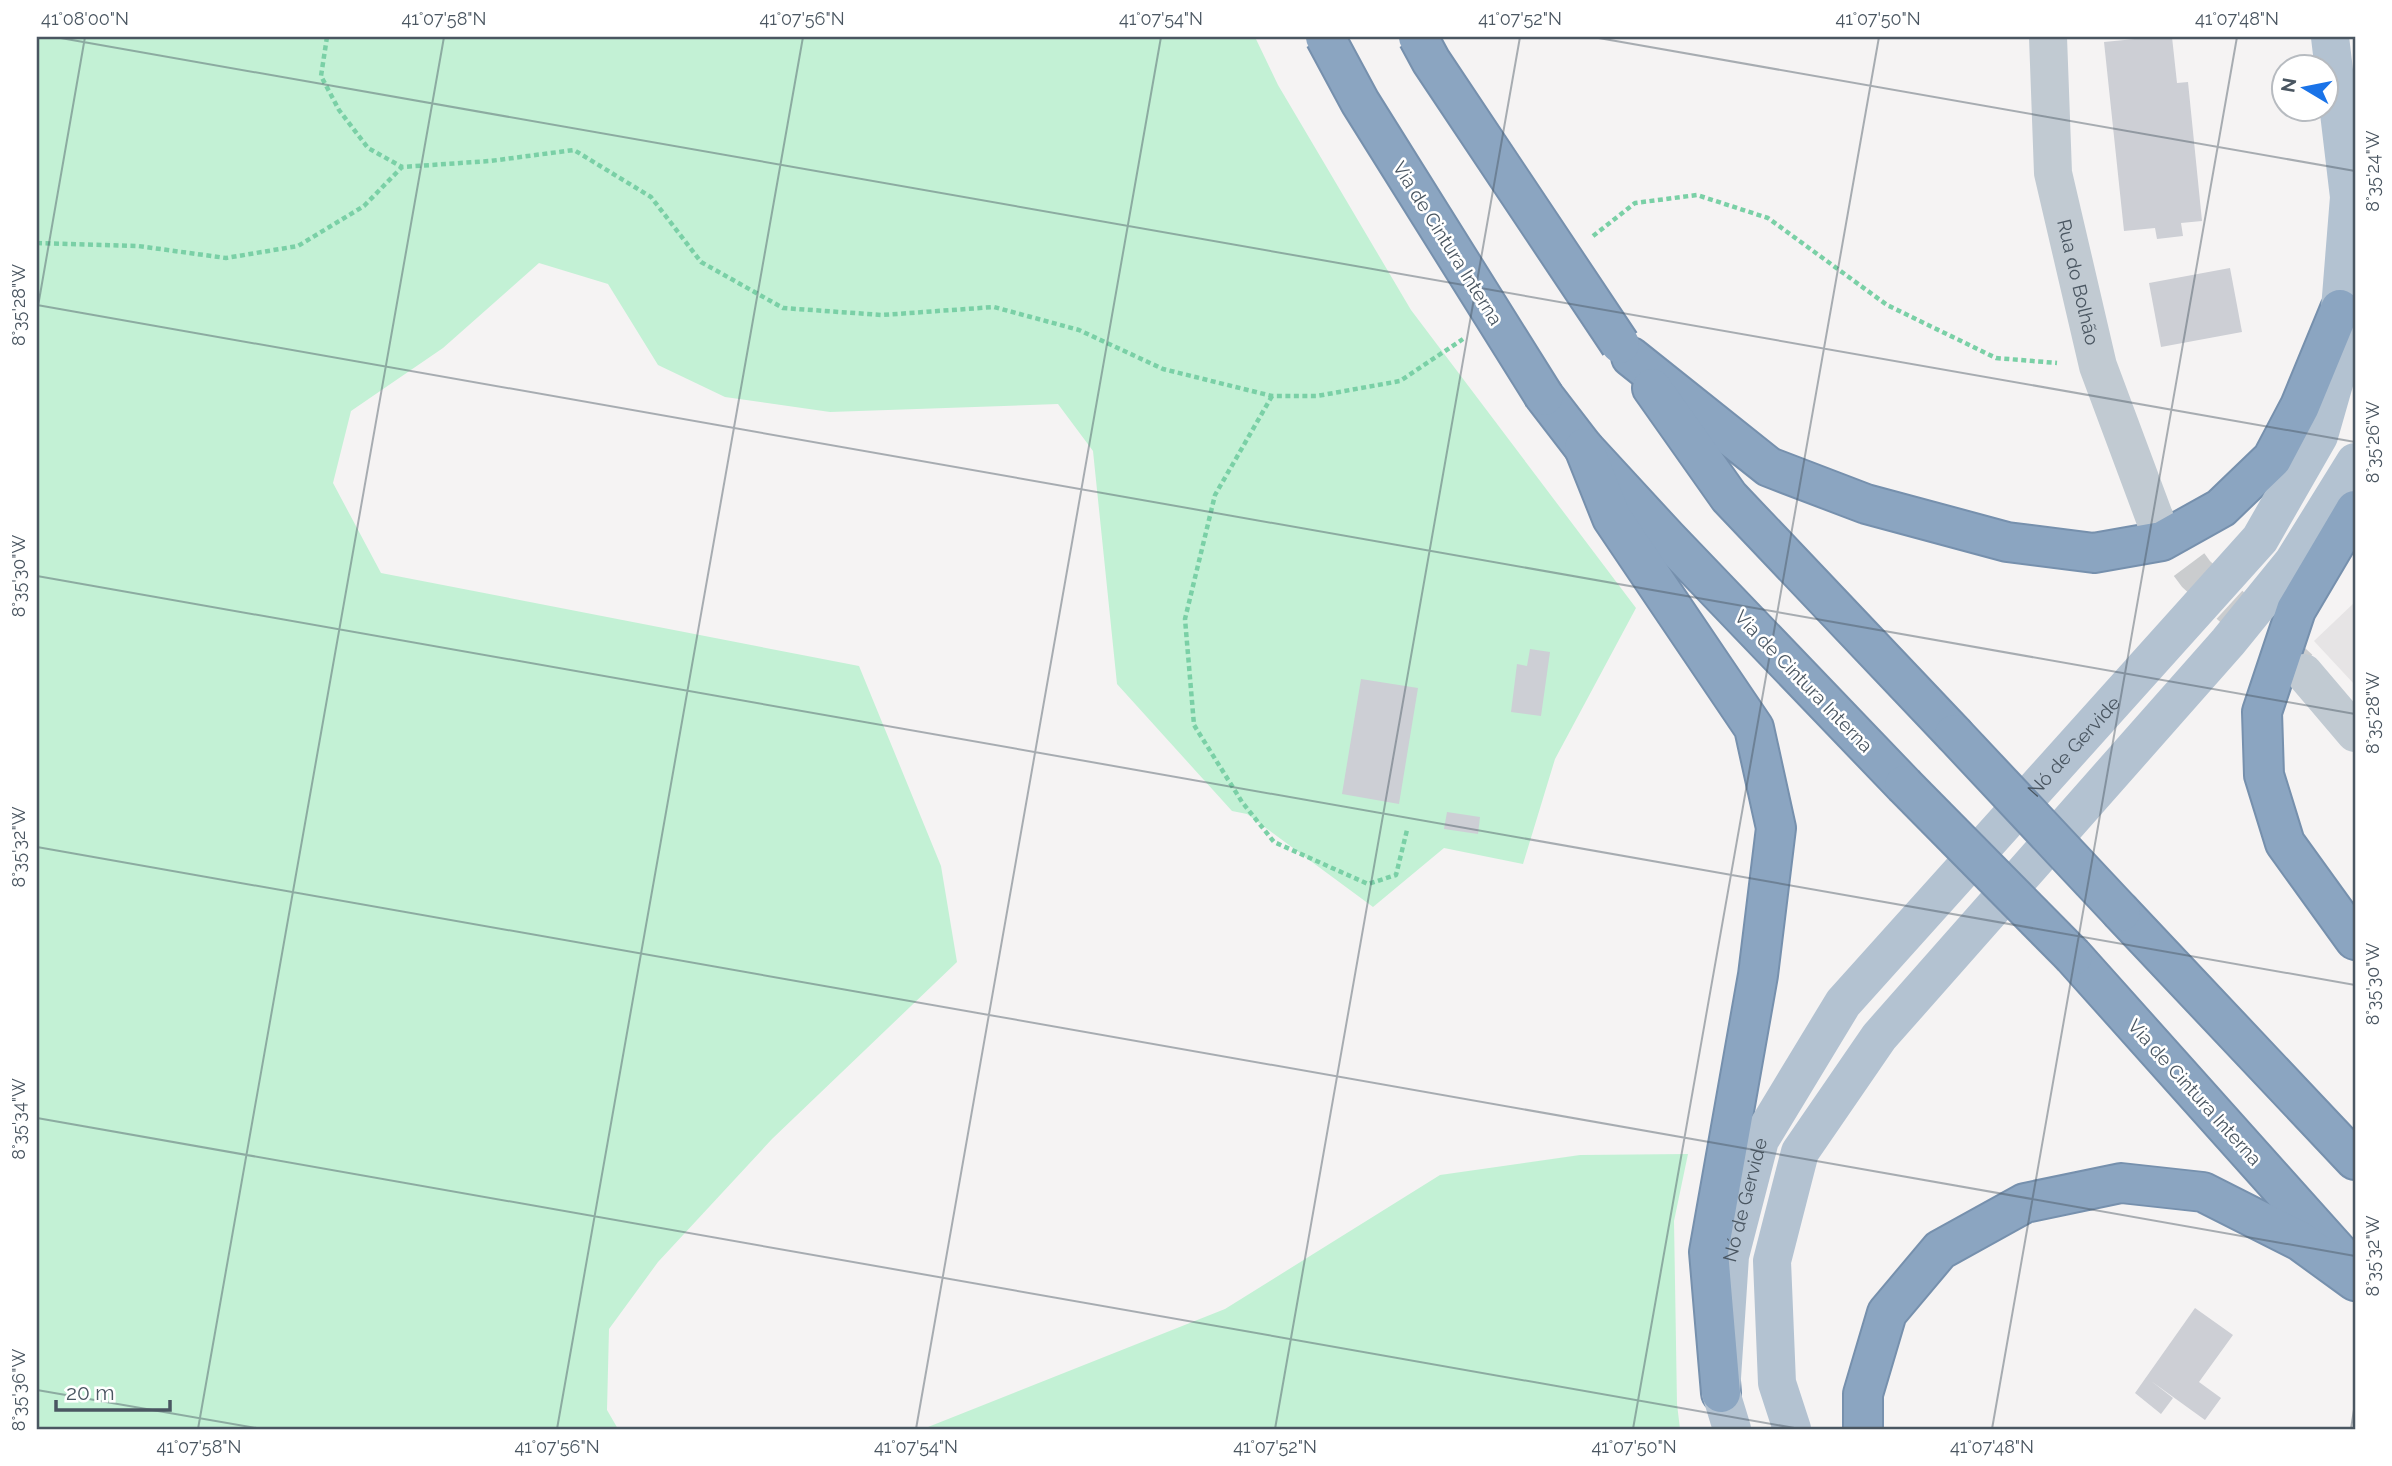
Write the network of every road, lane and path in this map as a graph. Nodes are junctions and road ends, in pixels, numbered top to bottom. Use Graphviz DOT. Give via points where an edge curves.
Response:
graph roads {
  1 [pos="327,37"];
  2 [pos="1325,37"];
  3 [pos="1418,37"];
  4 [pos="2048,37"];
  5 [pos="2330,37"];
  6 [pos="402,167"];
  7 [pos="37,243"];
  8 [pos="1583,244"];
  9 [pos="2340,309"];
  10 [pos="1468,335"];
  11 [pos="1625,350"];
  12 [pos="2098,366"];
  13 [pos="1272,396"];
  14 [pos="1584,448"];
  15 [pos="2355,462"];
  16 [pos="2355,510"];
  17 [pos="2155,519"];
  18 [pos="2304,673"];
  19 [pos="2355,733"];
  20 [pos="1408,830"];
  21 [pos="2355,940"];
  22 [pos="2355,1160"];
  23 [pos="2355,1271"];
  24 [pos="2355,1281"];
  25 [pos="1721,1393"];
  26 [pos="1732,1429"];
  27 [pos="1792,1429"];
  28 [pos="1863,1429"];
  1 -- 6 [label="path" via="321,76 339,110 368,148"];
  2 -- 14 [label="highway, Via de Cintura Interna, bridge" via="1360,102 1544,396"];
  3 -- 11 [label="highway, bridge"];
  4 -- 12 [label="street, Rua do Bolhão" via="2053,173"];
  5 -- 9 [label="main road, Nó de Gervide" via="2349,197"];
  6 -- 7 [label="path" via="364,206 298,246 226,258 138,246"];
  6 -- 13 [label="path" via="574,150 651,197 701,262 783,308 881,316 994,307 1079,330 1163,369"];
  8 -- 12 [label="path" via="1635,203 1697,195 1768,218 1887,305 1996,358"];
  9 -- 11 [label="highway" via="2300,405 2263,467 2221,508 2162,541 2094,553 2007,542 1866,504 1769,467"];
  9 -- 25 [label="main road, Nó de Gervide" via="2339,366 2319,436 2260,539 1843,1003 1760,1140 1730,1256"];
  10 -- 13 [label="path" via="1400,381 1317,396"];
  11 -- 22 [label="highway, bridge" via="1729,497"];
  12 -- 17 [label="street, Rua do Bolhão"];
  13 -- 20 [label="path" via="1215,495 1185,620 1194,724 1242,802 1274,842 1368,884 1396,875"];
  14 -- 23 [label="highway, Via de Cintura Interna, bridge" via="1903,785 2073,956"];
  14 -- 25 [label="highway" via="1612,518 1754,728 1776,828 1758,975 1709,1252"];
  15 -- 27 [label="main road, Nó de Gervide" via="2293,562 1879,1037 1800,1152 1772,1261 1777,1383"];
  16 -- 21 [label="highway" via="2296,610 2262,712 2263,775 2285,843"];
  18 -- 19 [label="street"];
  24 -- 28 [label="highway" via="2300,1241 2203,1192 2121,1183 2025,1203 1940,1250 1886,1313 1863,1394"];
  25 -- 26 [label="main road, Nó de Gervide"];
}
